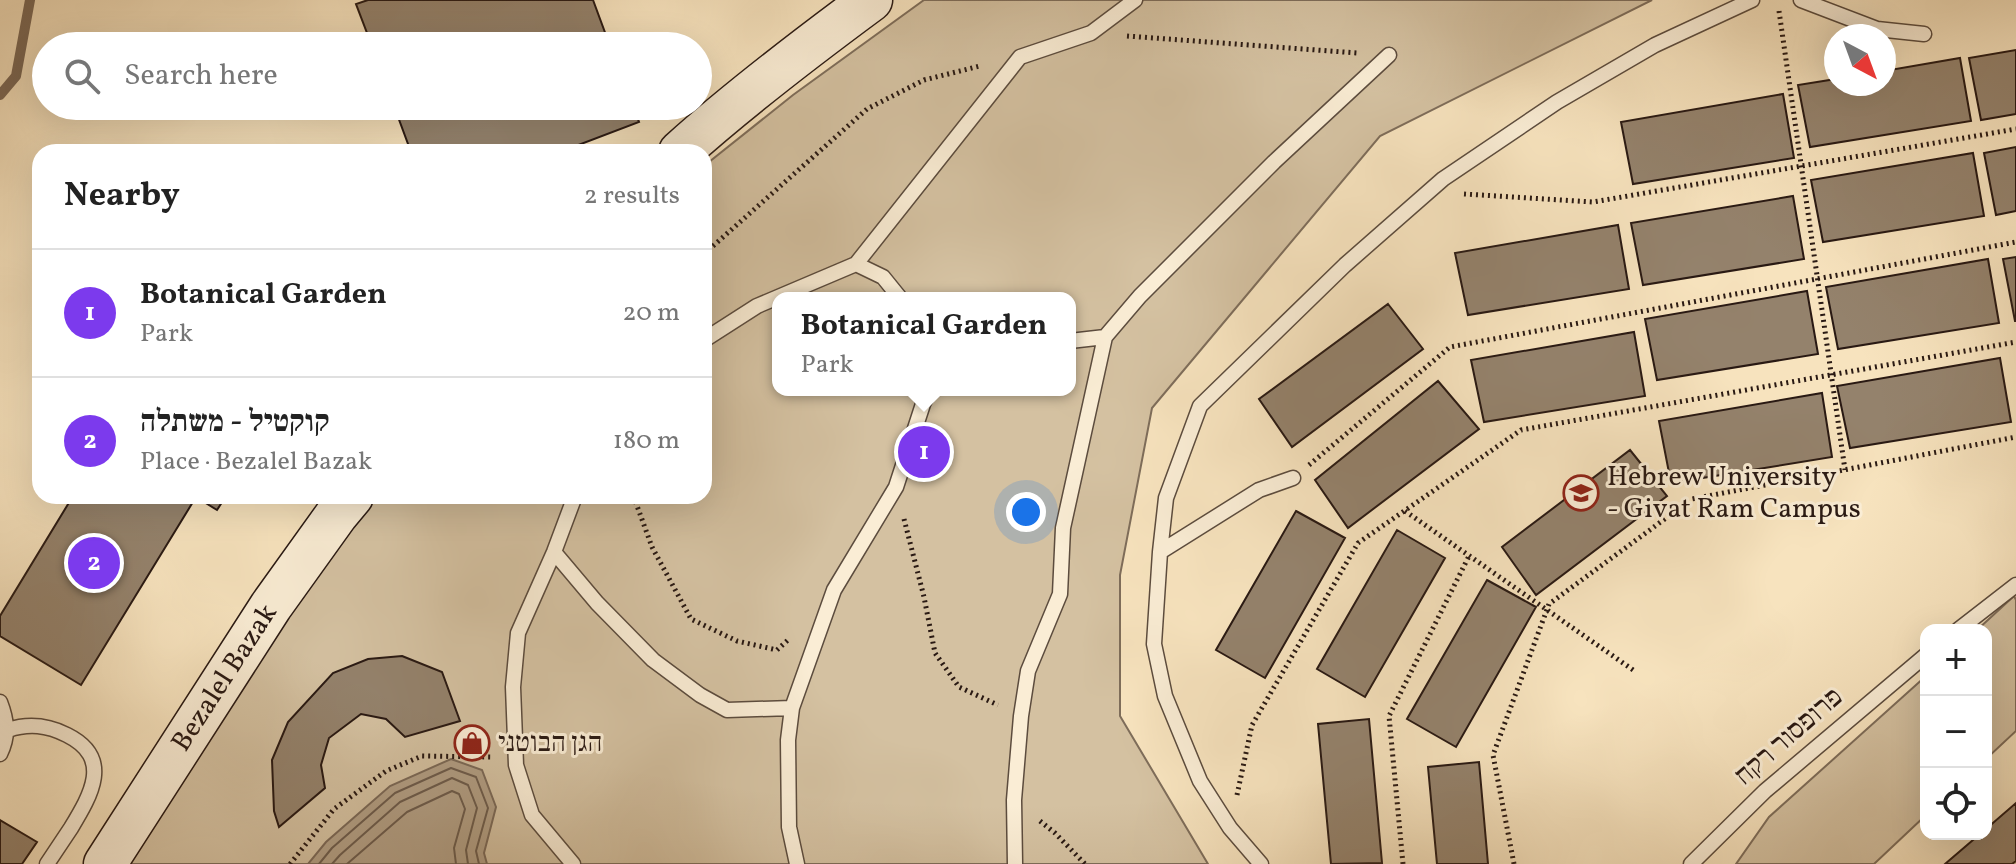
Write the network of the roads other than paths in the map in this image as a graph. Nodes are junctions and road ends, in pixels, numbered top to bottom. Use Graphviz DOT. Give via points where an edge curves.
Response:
graph roads {
  1 [pos="871,0"];
  2 [pos="1135,0"];
  3 [pos="1752,0"];
  4 [pos="1801,0"];
  5 [pos="1924,34"];
  6 [pos="1389,55"];
  7 [pos="689,144"];
  8 [pos="856,264"];
  9 [pos="790,292"];
  10 [pos="895,292"];
  11 [pos="772,300"];
  12 [pos="712,335"];
  13 [pos="1105,337"];
  14 [pos="1076,340"];
  15 [pos="927,396"];
  16 [pos="1293,478"];
  17 [pos="345,504"];
  18 [pos="572,504"];
  19 [pos="554,552"];
  20 [pos="1160,552"];
  21 [pos="2016,585"];
  22 [pos="1966,624"];
  23 [pos="1920,660"];
  24 [pos="0,702"];
  25 [pos="792,708"];
  26 [pos="8,730"];
  27 [pos="0,754"];
  28 [pos="47,864"];
  29 [pos="105,864"];
  30 [pos="573,864"];
  31 [pos="797,864"];
  32 [pos="1015,864"];
  33 [pos="1261,864"];
  34 [pos="1691,864"];
  1 -- 7 [label="street"];
  2 -- 8 [label="lane" via="1091,33 1020,57"];
  3 -- 20 [label="lane" via="1655,45 1557,102 1443,179 1345,265 1200,406 1166,498"];
  4 -- 5 [label="lane" via="1877,29"];
  6 -- 13 [label="lane" via="1274,162"];
  8 -- 9 [label="lane"];
  8 -- 10 [label="lane" via="883,277"];
  11 -- 12 [label="lane"];
  13 -- 14 [label="lane"];
  13 -- 32 [label="lane" via="1063,528 1060,594 1028,671 1014,800"];
  15 -- 25 [label="lane" via="896,487 831,599"];
  16 -- 20 [label="lane" via="1259,490"];
  17 -- 29 [label="street, Bezalel Bazak" via="271,606"];
  18 -- 19 [label="lane"];
  19 -- 25 [label="lane" via="653,660 700,695 727,710"];
  19 -- 30 [label="lane" via="518,633 513,687 516,765 532,815"];
  20 -- 33 [label="lane" via="1154,644 1165,696 1200,781"];
  21 -- 22 [label="lane"];
  23 -- 34 [label="lane, פרופסור רקח" via="1765,791"];
  24 -- 26 [label="lane"];
  25 -- 31 [label="lane" via="789,827"];
  26 -- 27 [label="lane"];
  26 -- 28 [label="lane" via="36,725 55,729 90,752 93,760 94,781 87,801"];
}
